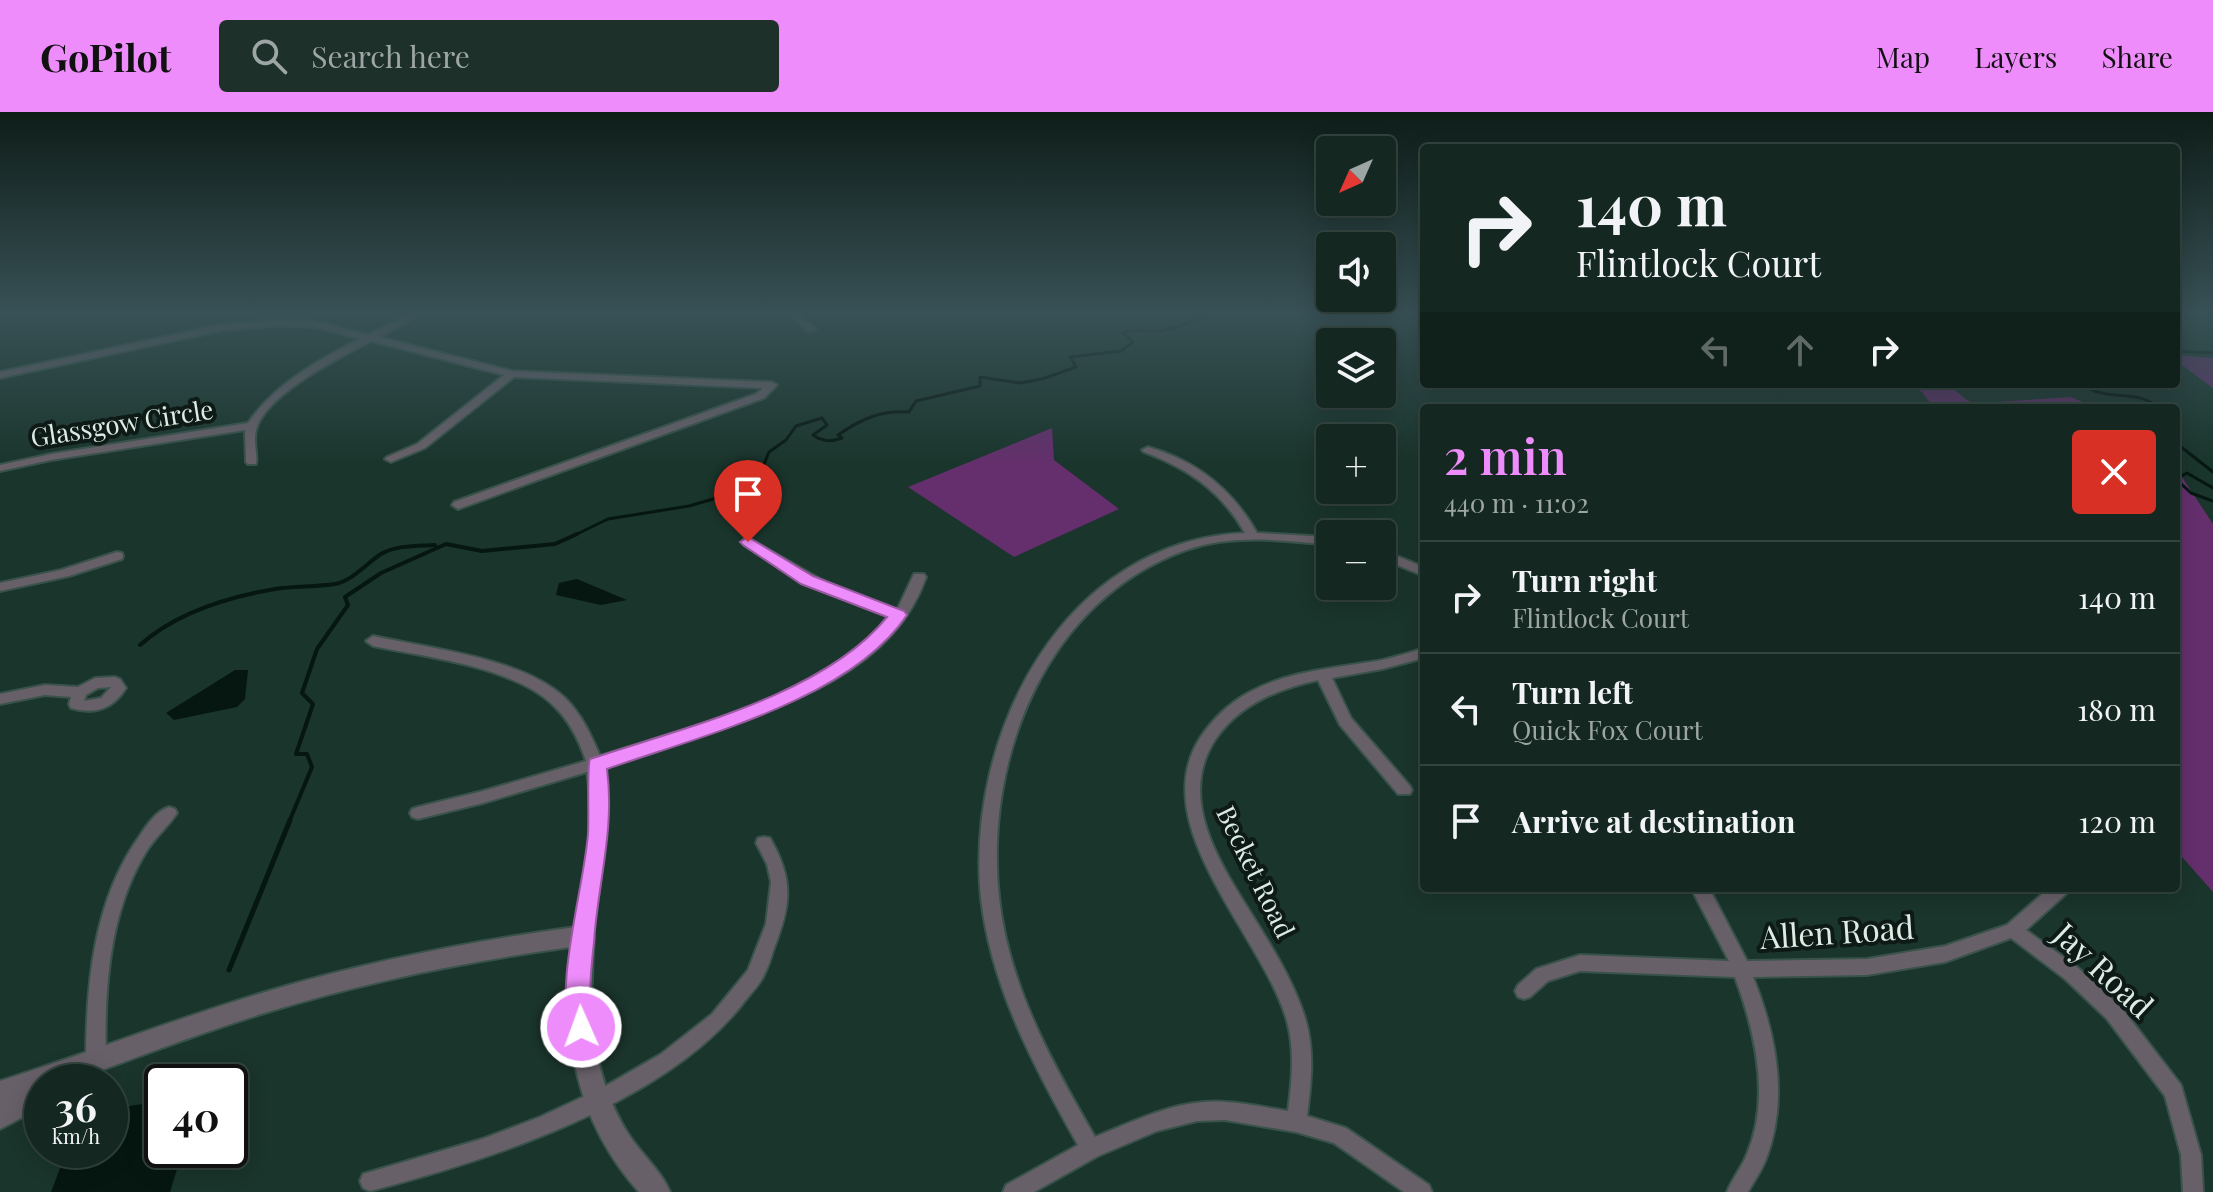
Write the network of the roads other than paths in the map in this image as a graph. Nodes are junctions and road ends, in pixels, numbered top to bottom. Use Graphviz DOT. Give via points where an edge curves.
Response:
graph roads {
  1 [pos="54,363"];
  2 [pos="326,363"];
  3 [pos="468,363"];
  4 [pos="512,374"];
  5 [pos="0,375"];
  6 [pos="252,426"];
  7 [pos="1148,450"];
  8 [pos="391,459"];
  9 [pos="252,462"];
  10 [pos="1,468"];
  11 [pos="458,505"];
  12 [pos="1252,534"];
  13 [pos="1316,540"];
  14 [pos="748,542"];
  15 [pos="117,556"];
  16 [pos="1396,560"];
  17 [pos="1420,570"];
  18 [pos="919,577"];
  19 [pos="0,587"];
  20 [pos="898,615"];
  21 [pos="373,641"];
  22 [pos="1420,654"];
  23 [pos="1323,675"];
  24 [pos="80,692"];
  25 [pos="0,699"];
  26 [pos="597,765"];
  27 [pos="1404,790"];
  28 [pos="169,813"];
  29 [pos="418,813"];
  30 [pos="764,843"];
  31 [pos="1702,892"];
  32 [pos="2056,892"];
  33 [pos="2013,930"];
  34 [pos="583,936"];
  35 [pos="1741,969"];
  36 [pos="1524,991"];
  37 [pos="96,1063"];
  38 [pos="0,1093"];
  39 [pos="598,1099"];
  40 [pos="24,1103"];
  41 [pos="0,1117"];
  42 [pos="1296,1122"];
  43 [pos="1091,1149"];
  44 [pos="370,1181"];
  45 [pos="657,1192"];
  46 [pos="1013,1192"];
  47 [pos="1422,1192"];
  48 [pos="1737,1192"];
  49 [pos="2193,1192"];
  1 -- 5 [label="street"];
  2 -- 6 [label="street" via="271,403"];
  3 -- 4 [label="street"];
  4 -- 8 [label="street" via="421,446"];
  4 -- 11 [label="street" via="772,385 760,396"];
  6 -- 9 [label="street"];
  6 -- 10 [label="street, Glassgow Circle"];
  7 -- 12 [label="street" via="1184,464 1218,487"];
  12 -- 13 [label="street"];
  12 -- 43 [label="street" via="1183,547 1116,578 1071,622 1010,724 992,794 990,899 1024,1027"];
  14 -- 20 [label="street" via="807,580"];
  15 -- 19 [label="street"];
  16 -- 17 [label="street"];
  18 -- 20 [label="street"];
  20 -- 26 [label="street" via="880,638 816,683"];
  21 -- 26 [label="street" via="528,681 568,711"];
  22 -- 23 [label="street, Becket Road"];
  23 -- 27 [label="street" via="1345,721"];
  23 -- 42 [label="street, Becket Road" via="1270,688 1236,707 1209,736 1193,775 1194,811 1203,837 1297,1020 1301,1076"];
  24 -- 25 [label="street" via="45,690"];
  26 -- 29 [label="street"];
  26 -- 34 [label="street" via="597,851"];
  28 -- 37 [label="street" via="143,840 120,896 96,997"];
  30 -- 39 [label="street" via="781,875 778,906 767,950 746,990 726,1015 684,1050"];
  31 -- 35 [label="street"];
  32 -- 33 [label="street, Allen Road"];
  33 -- 35 [label="street, Allen Road" via="1945,954 1867,967"];
  33 -- 49 [label="street, Jay Road" via="2114,1013 2174,1092 2191,1155"];
  34 -- 37 [label="street" via="486,949 345,980 214,1019"];
  34 -- 39 [label="street" via="578,999 583,1055"];
  35 -- 36 [label="street, Allen Road" via="1580,963 1542,975"];
  35 -- 48 [label="street" via="1764,1039 1769,1086 1762,1145 1753,1171"];
  37 -- 38 [label="street"];
  39 -- 44 [label="street" via="473,1154"];
  39 -- 45 [label="street" via="614,1137"];
  40 -- 41 [label="street"];
  42 -- 43 [label="street" via="1197,1112 1156,1122"];
  42 -- 47 [label="street" via="1339,1135"];
  43 -- 46 [label="street"];
}
